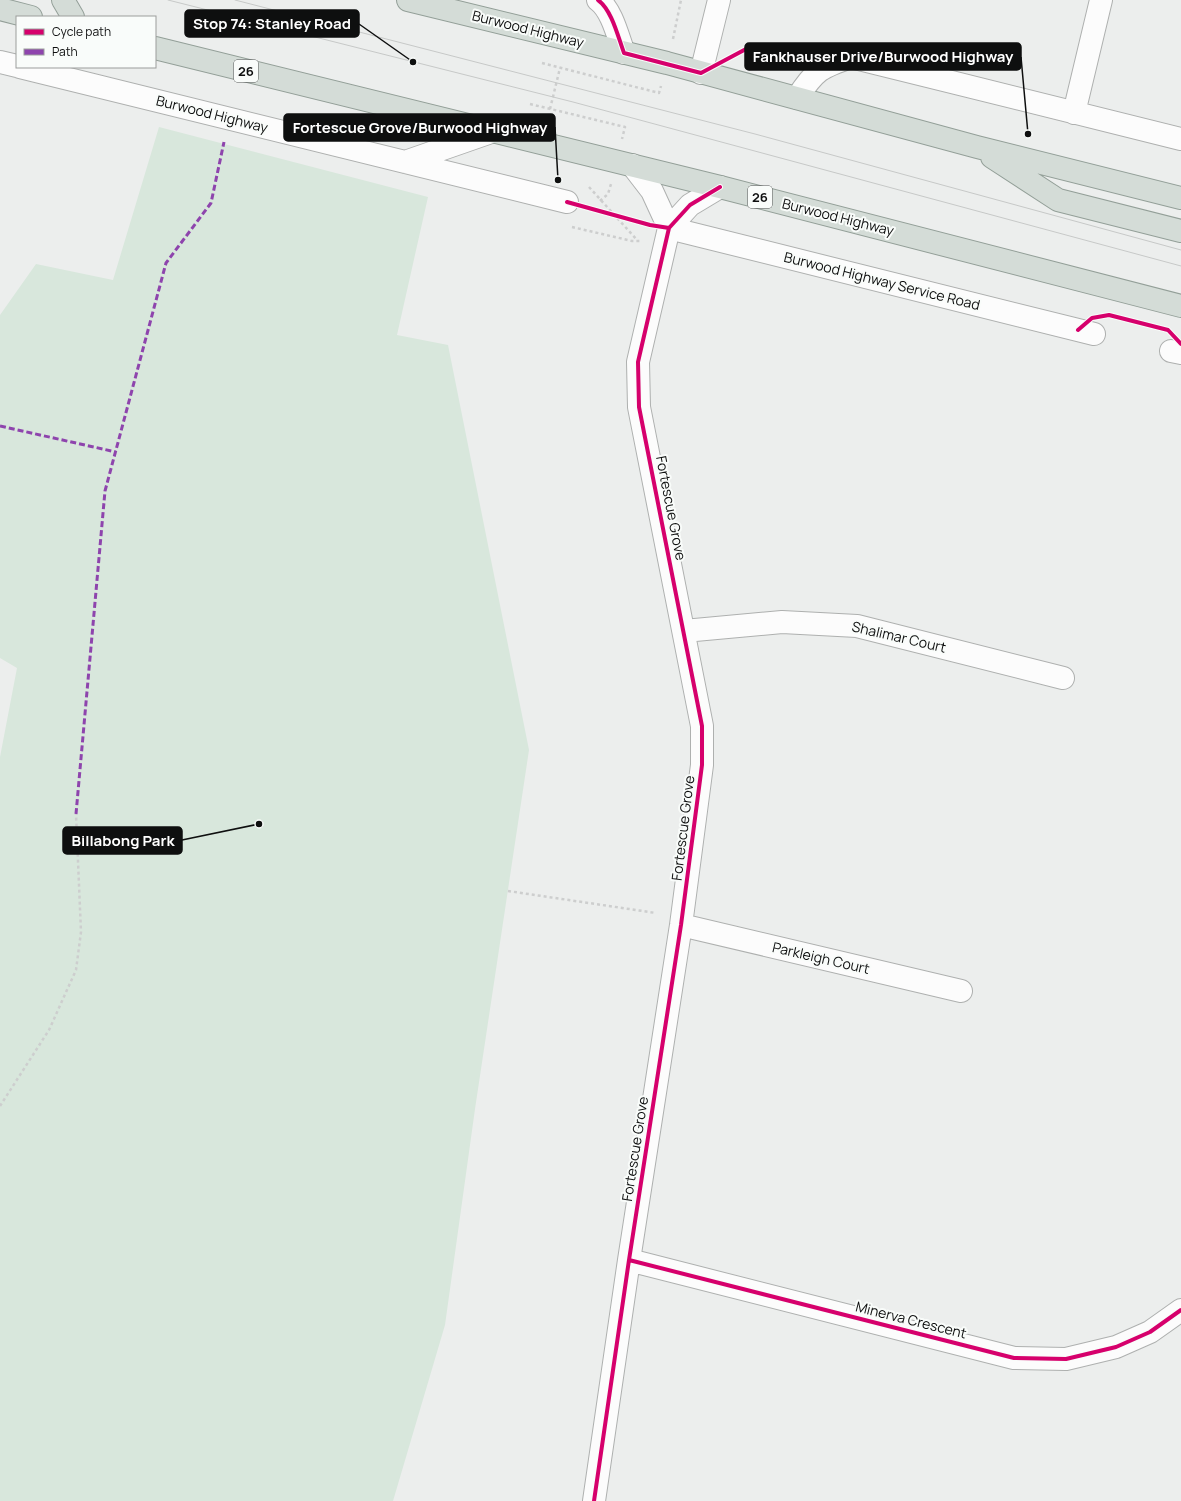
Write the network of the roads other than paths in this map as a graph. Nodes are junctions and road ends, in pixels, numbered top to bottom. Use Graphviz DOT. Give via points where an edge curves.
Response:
graph roads {
  1 [pos="63,0"];
  2 [pos="408,0"];
  3 [pos="598,0"];
  4 [pos="719,0"];
  5 [pos="1101,0"];
  6 [pos="0,9"];
  7 [pos="27,16"];
  8 [pos="72,16"];
  9 [pos="156,48"];
  10 [pos="624,53"];
  11 [pos="0,62"];
  12 [pos="16,66"];
  13 [pos="22,68"];
  14 [pos="701,73"];
  15 [pos="797,98"];
  16 [pos="1074,113"];
  17 [pos="494,131"];
  18 [pos="1181,139"];
  19 [pos="977,147"];
  20 [pos="405,162"];
  21 [pos="632,165"];
  22 [pos="720,187"];
  23 [pos="1181,198"];
  24 [pos="567,202"];
  25 [pos="669,228"];
  26 [pos="1181,231"];
  27 [pos="1181,306"];
  28 [pos="1094,334"];
  29 [pos="684,631"];
  30 [pos="1063,678"];
  31 [pos="681,925"];
  32 [pos="961,991"];
  33 [pos="629,1260"];
  34 [pos="1181,1310"];
  35 [pos="594,1501"];
  1 -- 8 [label="highway"];
  2 -- 10 [label="highway, Burwood Highway"];
  3 -- 10 [label="street" via="609,15"];
  4 -- 14 [label="street"];
  5 -- 16 [label="street"];
  6 -- 7 [label="highway"];
  9 -- 17 [label="highway, Burwood Highway / 26"];
  10 -- 14 [label="highway, Burwood Highway"];
  11 -- 12 [label="street, Burwood Highway"];
  13 -- 20 [label="street, Burwood Highway"];
  14 -- 15 [label="highway, Burwood Highway"];
  15 -- 16 [label="street" via="818,70 852,57"];
  15 -- 19 [label="highway, Burwood Highway"];
  16 -- 18 [label="street"];
  17 -- 20 [label="street"];
  17 -- 21 [label="highway, Burwood Highway / 26"];
  19 -- 23 [label="highway, Burwood Highway"];
  19 -- 26 [label="highway" via="1058,200"];
  20 -- 24 [label="street, Burwood Highway"];
  21 -- 22 [label="highway, Burwood Highway / 26"];
  21 -- 25 [label="street" via="652,191"];
  22 -- 25 [label="street, Fortescue Grove" via="690,205"];
  22 -- 27 [label="highway, Burwood Highway / 26"];
  25 -- 28 [label="street, Burwood Highway Service Road"];
  25 -- 29 [label="street, Fortescue Grove" via="638,362 639,407"];
  29 -- 30 [label="street, Shalimar Court" via="782,622 857,626"];
  29 -- 31 [label="street, Fortescue Grove" via="702,726 702,757"];
  31 -- 32 [label="street, Parkleigh Court"];
  31 -- 33 [label="street, Fortescue Grove"];
  33 -- 34 [label="street, Minerva Crescent" via="1014,1358 1066,1359 1116,1347 1150,1332"];
  33 -- 35 [label="street, Fortescue Grove"];
}
